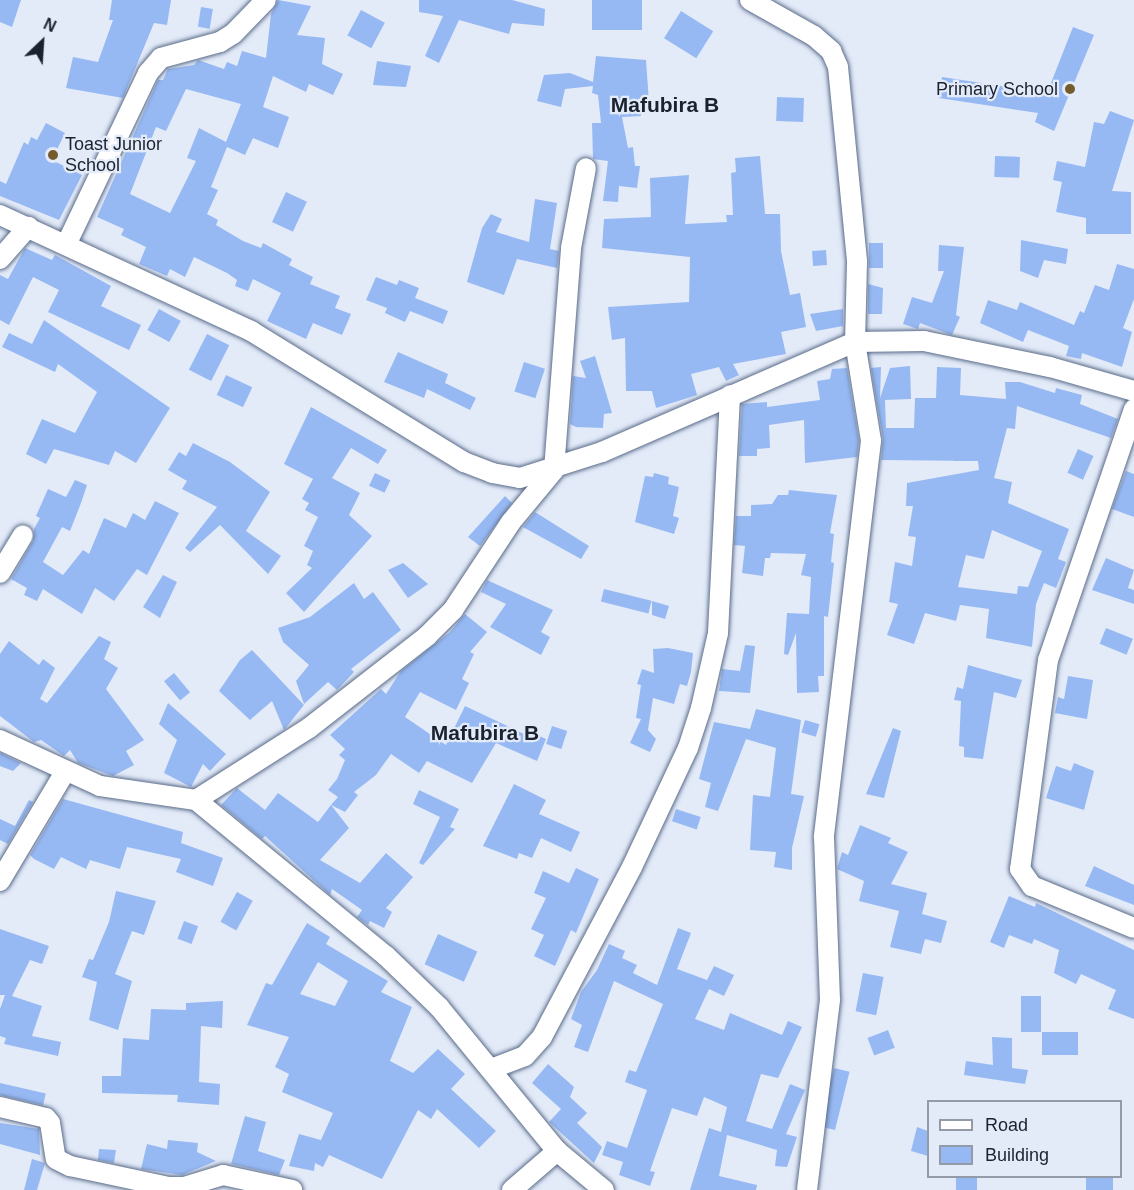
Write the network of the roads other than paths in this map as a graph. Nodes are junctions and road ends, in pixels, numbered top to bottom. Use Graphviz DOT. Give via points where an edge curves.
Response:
graph roads {
  1 [pos="266,0"];
  2 [pos="750,0"];
  3 [pos="586,168"];
  4 [pos="0,215"];
  5 [pos="28,227"];
  6 [pos="66,245"];
  7 [pos="0,259"];
  8 [pos="855,342"];
  9 [pos="1134,391"];
  10 [pos="730,395"];
  11 [pos="1134,409"];
  12 [pos="554,470"];
  13 [pos="23,535"];
  14 [pos="0,573"];
  15 [pos="0,740"];
  16 [pos="65,772"];
  17 [pos="196,800"];
  18 [pos="0,881"];
  19 [pos="1134,928"];
  20 [pos="491,1069"];
  21 [pos="0,1107"];
  22 [pos="557,1151"];
  23 [pos="292,1190"];
  24 [pos="512,1190"];
  25 [pos="604,1190"];
  26 [pos="807,1190"];
  1 -- 6 [label="street" via="233,34 220,42 161,58 148,73"];
  2 -- 8 [label="street" via="814,36 831,51 838,67 857,262"];
  3 -- 12 [label="street" via="571,248"];
  4 -- 5 [label="street"];
  5 -- 6 [label="street"];
  5 -- 7 [label="street"];
  6 -- 12 [label="street" via="251,331 464,462 520,478"];
  8 -- 9 [label="street" via="924,341 1050,367"];
  8 -- 10 [label="street"];
  8 -- 26 [label="street" via="871,441 871,468 824,837 829,1011"];
  10 -- 12 [label="street"];
  10 -- 20 [label="street" via="718,633 702,708 688,748 632,867 542,1037 525,1056"];
  11 -- 19 [label="street" via="1048,660 1020,869 1032,886"];
  12 -- 17 [label="street" via="511,522 453,610 427,636 309,728"];
  13 -- 14 [label="street"];
  15 -- 16 [label="street"];
  16 -- 17 [label="street" via="100,786"];
  16 -- 18 [label="street"];
  17 -- 20 [label="street" via="386,956 439,1007"];
  20 -- 22 [label="street"];
  21 -- 23 [label="street" via="46,1119 56,1160 70,1166 170,1186 184,1187 223,1175"];
  22 -- 24 [label="street"];
  22 -- 25 [label="street"];
}
